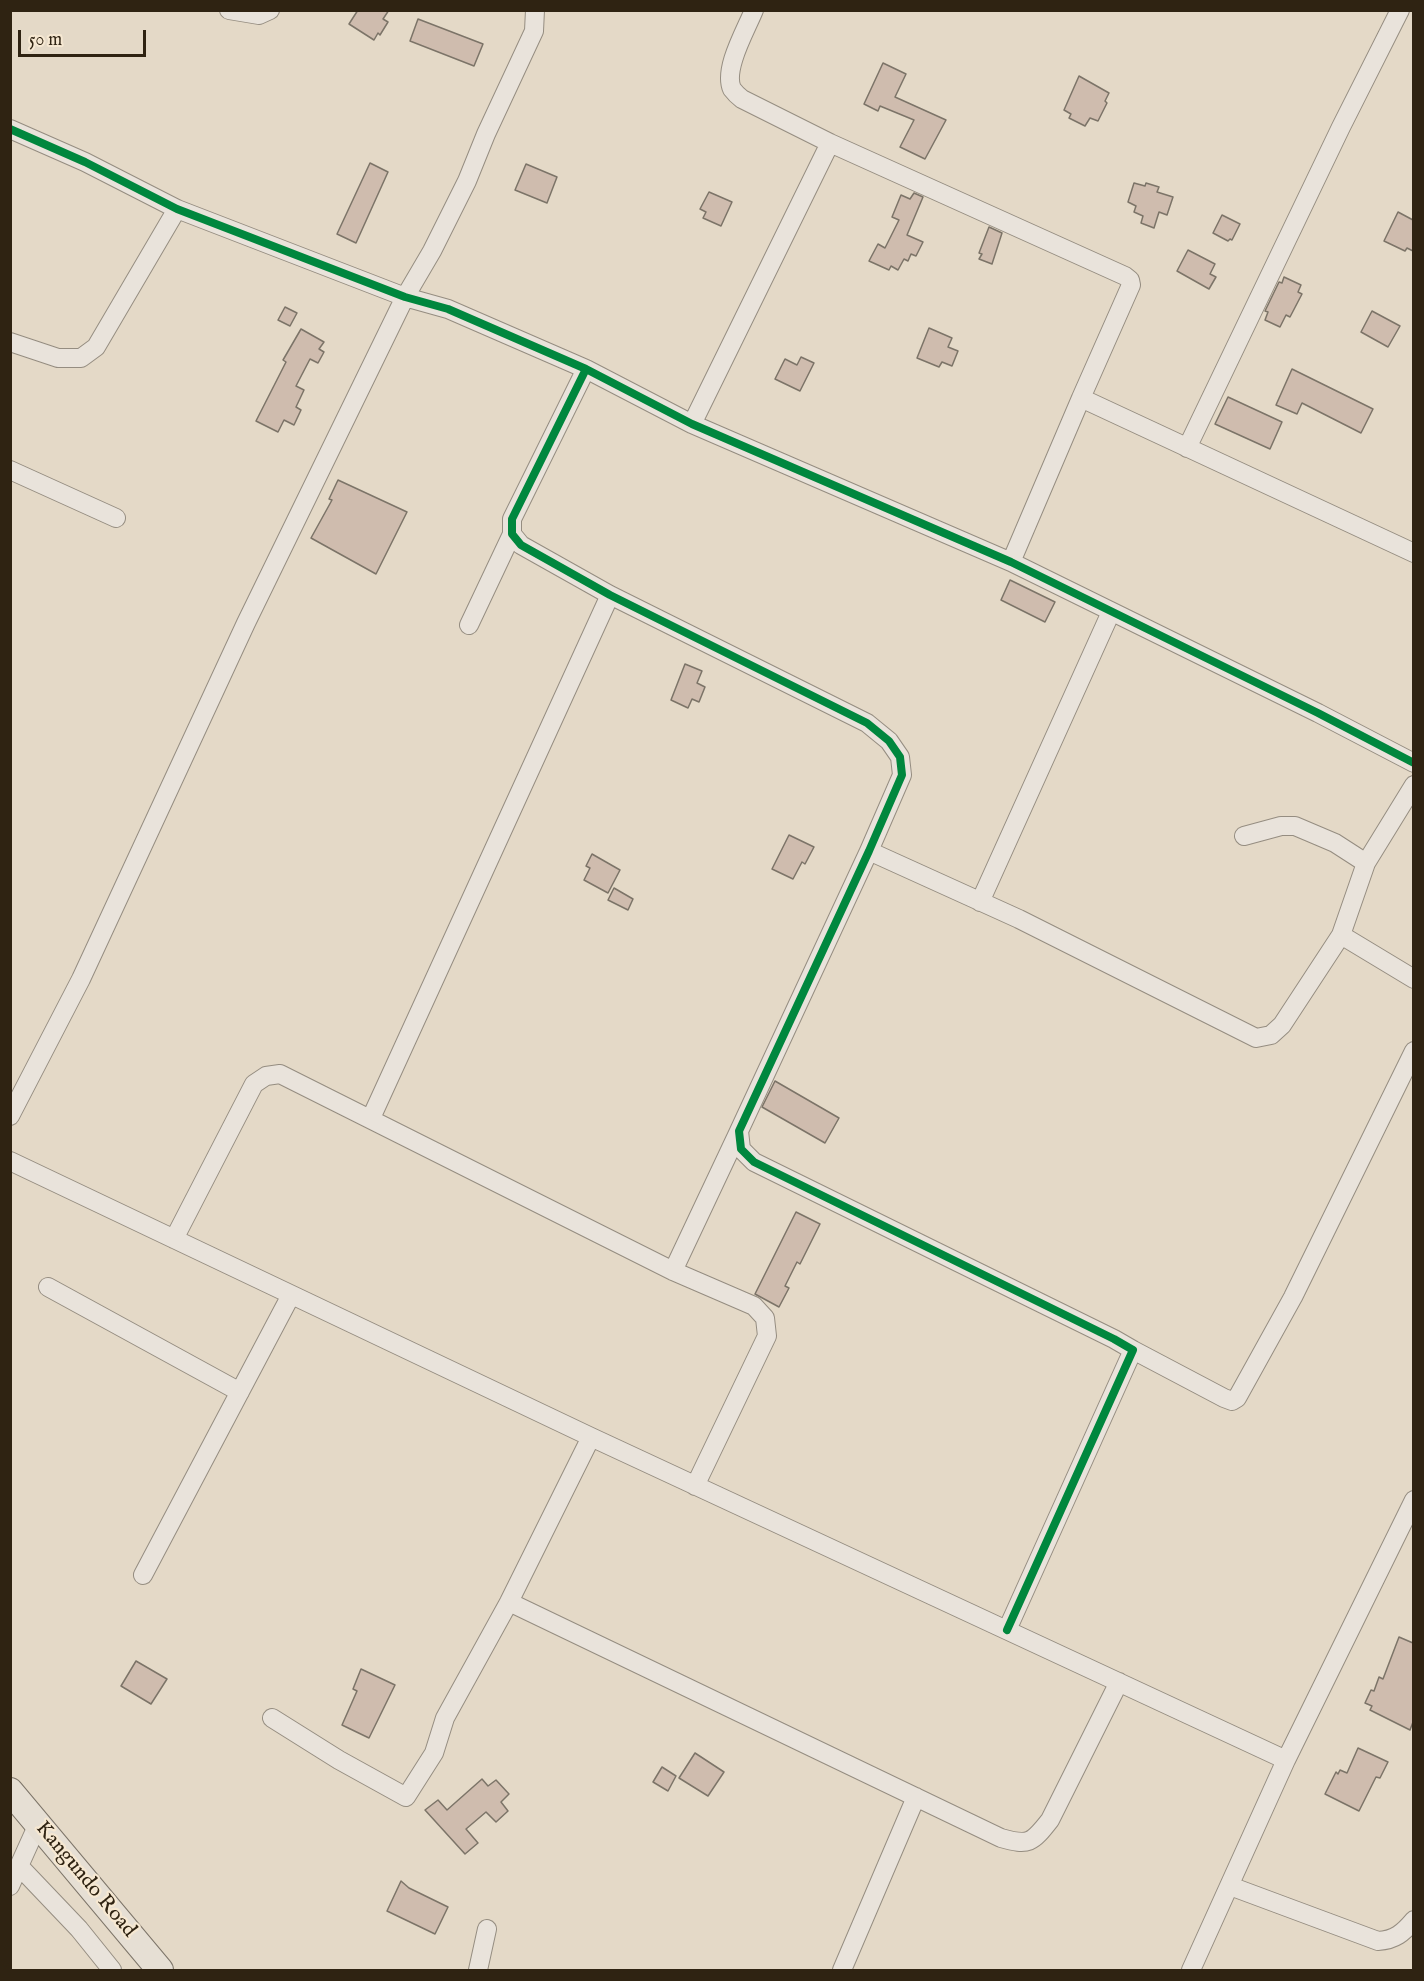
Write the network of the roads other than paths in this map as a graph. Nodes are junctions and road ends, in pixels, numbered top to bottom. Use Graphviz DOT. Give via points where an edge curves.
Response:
graph roads {
  1 [pos="229,10"];
  2 [pos="270,10"];
  3 [pos="535,10"];
  4 [pos="754,10"];
  5 [pos="1400,10"];
  6 [pos="10,129"];
  7 [pos="830,143"];
  8 [pos="177,209"];
  9 [pos="405,297"];
  10 [pos="10,342"];
  11 [pos="586,369"];
  12 [pos="1081,398"];
  13 [pos="692,424"];
  14 [pos="1187,448"];
  15 [pos="10,470"];
  16 [pos="116,518"];
  17 [pos="512,534"];
  18 [pos="1413,553"];
  19 [pos="1011,561"];
  20 [pos="610,595"];
  21 [pos="1111,612"];
  22 [pos="469,626"];
  23 [pos="1413,763"];
  24 [pos="1413,785"];
  25 [pos="1244,836"];
  26 [pos="869,851"];
  27 [pos="1366,863"];
  28 [pos="980,902"];
  29 [pos="1341,935"];
  30 [pos="1413,979"];
  31 [pos="1413,1051"];
  32 [pos="10,1116"];
  33 [pos="371,1118"];
  34 [pos="739,1131"];
  35 [pos="10,1161"];
  36 [pos="174,1239"];
  37 [pos="673,1271"];
  38 [pos="48,1287"];
  39 [pos="291,1295"];
  40 [pos="1133,1350"];
  41 [pos="240,1392"];
  42 [pos="591,1437"];
  43 [pos="695,1486"];
  44 [pos="1413,1500"];
  45 [pos="143,1575"];
  46 [pos="509,1602"];
  47 [pos="1007,1630"];
  48 [pos="1119,1682"];
  49 [pos="272,1718"];
  50 [pos="1286,1760"];
  51 [pos="10,1791"];
  52 [pos="916,1797"];
  53 [pos="38,1824"];
  54 [pos="17,1856"];
  55 [pos="10,1886"];
  56 [pos="1230,1886"];
  57 [pos="1413,1920"];
  58 [pos="487,1929"];
  59 [pos="112,1971"];
  60 [pos="160,1971"];
  61 [pos="478,1971"];
  62 [pos="842,1971"];
  63 [pos="1191,1971"];
  1 -- 2 [label="street" via="259,15"];
  3 -- 9 [label="street" via="534,31 467,181"];
  4 -- 7 [label="street" via="730,68 734,92"];
  5 -- 14 [label="street"];
  6 -- 8 [label="street"];
  7 -- 12 [label="street" via="1130,280"];
  7 -- 13 [label="street"];
  8 -- 9 [label="street"];
  8 -- 10 [label="street" via="96,347 81,358 58,358"];
  9 -- 11 [label="street" via="448,309"];
  9 -- 32 [label="street" via="246,623 81,979"];
  11 -- 13 [label="street"];
  11 -- 17 [label="street" via="512,519"];
  12 -- 14 [label="street"];
  12 -- 19 [label="street"];
  13 -- 19 [label="street"];
  14 -- 18 [label="street"];
  15 -- 16 [label="street"];
  17 -- 20 [label="street" via="521,544"];
  17 -- 22 [label="street"];
  19 -- 21 [label="street"];
  20 -- 26 [label="street" via="867,723 889,741 900,757 902,775"];
  20 -- 33 [label="street"];
  21 -- 23 [label="street" via="1318,712"];
  21 -- 28 [label="street"];
  24 -- 27 [label="street"];
  25 -- 27 [label="street" via="1295,826 1335,843"];
  26 -- 28 [label="street"];
  26 -- 34 [label="street"];
  27 -- 29 [label="street"];
  28 -- 29 [label="street" via="1256,1038 1271,1035 1282,1025"];
  29 -- 30 [label="street"];
  31 -- 40 [label="street" via="1293,1297 1237,1398 1224,1398"];
  33 -- 36 [label="street" via="280,1074 266,1076 254,1084"];
  33 -- 37 [label="street"];
  34 -- 37 [label="street"];
  34 -- 40 [label="street" via="741,1149 754,1162"];
  35 -- 36 [label="street"];
  36 -- 39 [label="street"];
  37 -- 43 [label="street" via="754,1306 765,1318 767,1336"];
  38 -- 41 [label="street"];
  39 -- 41 [label="street"];
  39 -- 42 [label="street"];
  40 -- 47 [label="street"];
  41 -- 45 [label="street"];
  42 -- 43 [label="street"];
  42 -- 46 [label="street"];
  43 -- 47 [label="street"];
  44 -- 50 [label="street"];
  46 -- 49 [label="street" via="445,1718 434,1753 406,1797"];
  46 -- 52 [label="street"];
  47 -- 48 [label="street"];
  48 -- 50 [label="street"];
  48 -- 52 [label="street" via="1050,1820 1037,1837 1022,1844 1001,1838"];
  50 -- 56 [label="street"];
  51 -- 53 [label="highway, Kangundo Road"];
  52 -- 62 [label="street"];
  53 -- 54 [label="street"];
  53 -- 60 [label="highway, Kangundo Road"];
  54 -- 55 [label="street"];
  54 -- 59 [label="street"];
  56 -- 57 [label="street" via="1378,1941 1402,1934"];
  56 -- 63 [label="street"];
  58 -- 61 [label="street"];
}
